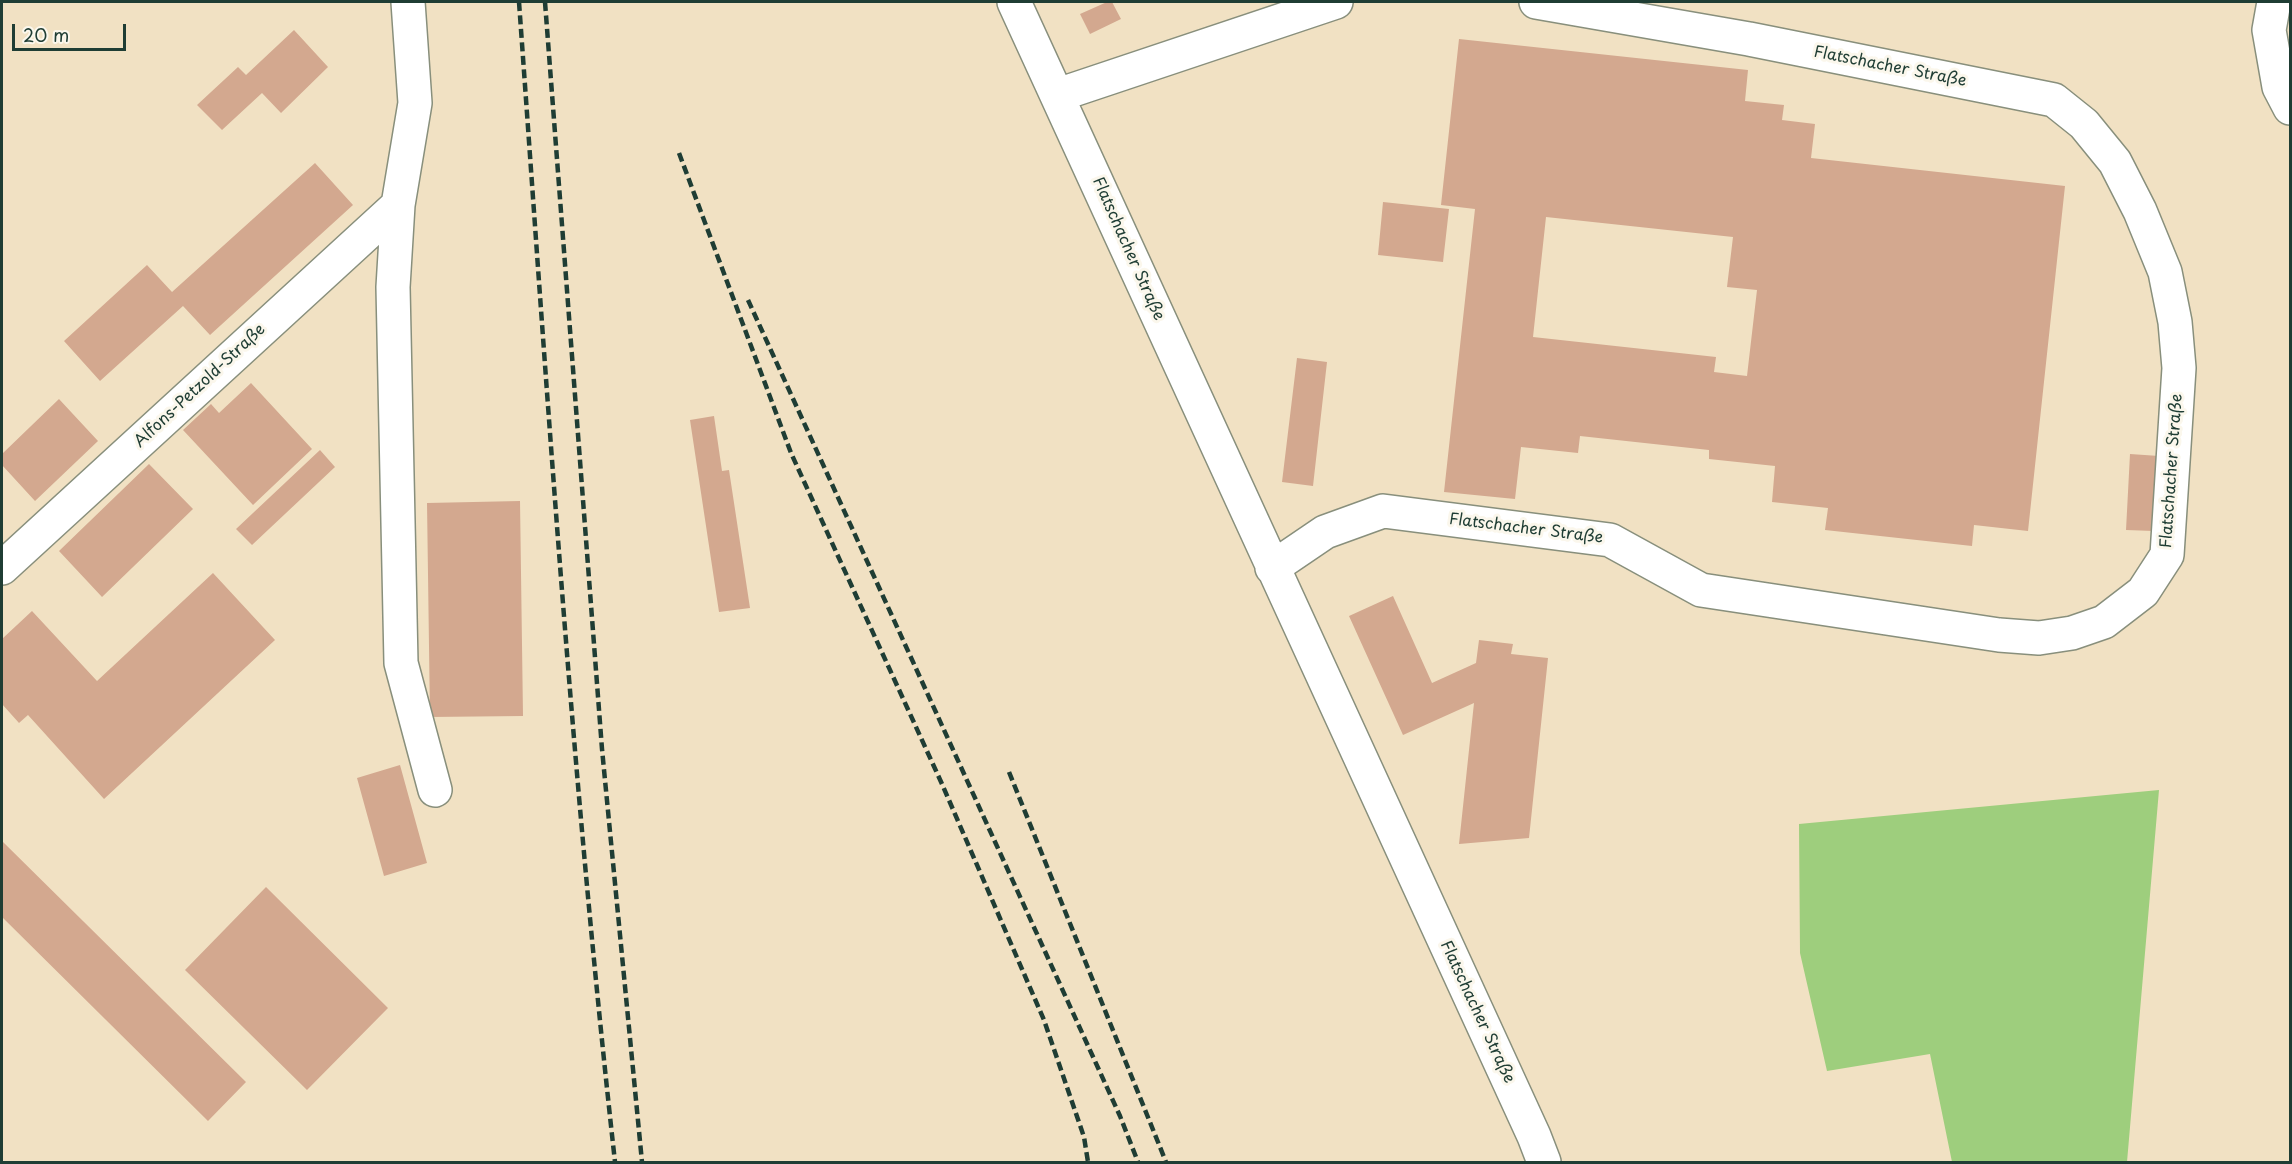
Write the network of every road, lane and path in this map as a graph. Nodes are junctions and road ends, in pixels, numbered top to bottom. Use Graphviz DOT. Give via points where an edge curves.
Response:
graph roads {
  1 [pos="408,2"];
  2 [pos="1014,2"];
  3 [pos="1336,2"];
  4 [pos="1536,2"];
  5 [pos="2274,2"];
  6 [pos="1058,95"];
  7 [pos="2290,108"];
  8 [pos="398,205"];
  9 [pos="2,568"];
  10 [pos="1272,568"];
  11 [pos="435,790"];
  12 [pos="1544,1162"];
  1 -- 8 [label="street" via="415,103"];
  2 -- 6 [label="street, Flatschacher Straße"];
  3 -- 6 [label="street"];
  4 -- 10 [label="street, Flatschacher Straße" via="1749,39 2054,100 2084,124 2115,162 2140,211 2165,272 2175,322 2179,368 2167,555 2143,592 2104,622 2072,633 2039,638 1701,590 1610,540 1383,511 1325,532"];
  5 -- 7 [label="street" via="2269,30 2279,87"];
  6 -- 10 [label="street, Flatschacher Straße"];
  8 -- 9 [label="street, Alfons-Petzold-Straße"];
  8 -- 11 [label="street" via="393,287 400,663"];
  10 -- 12 [label="street, Flatschacher Straße"];
}
